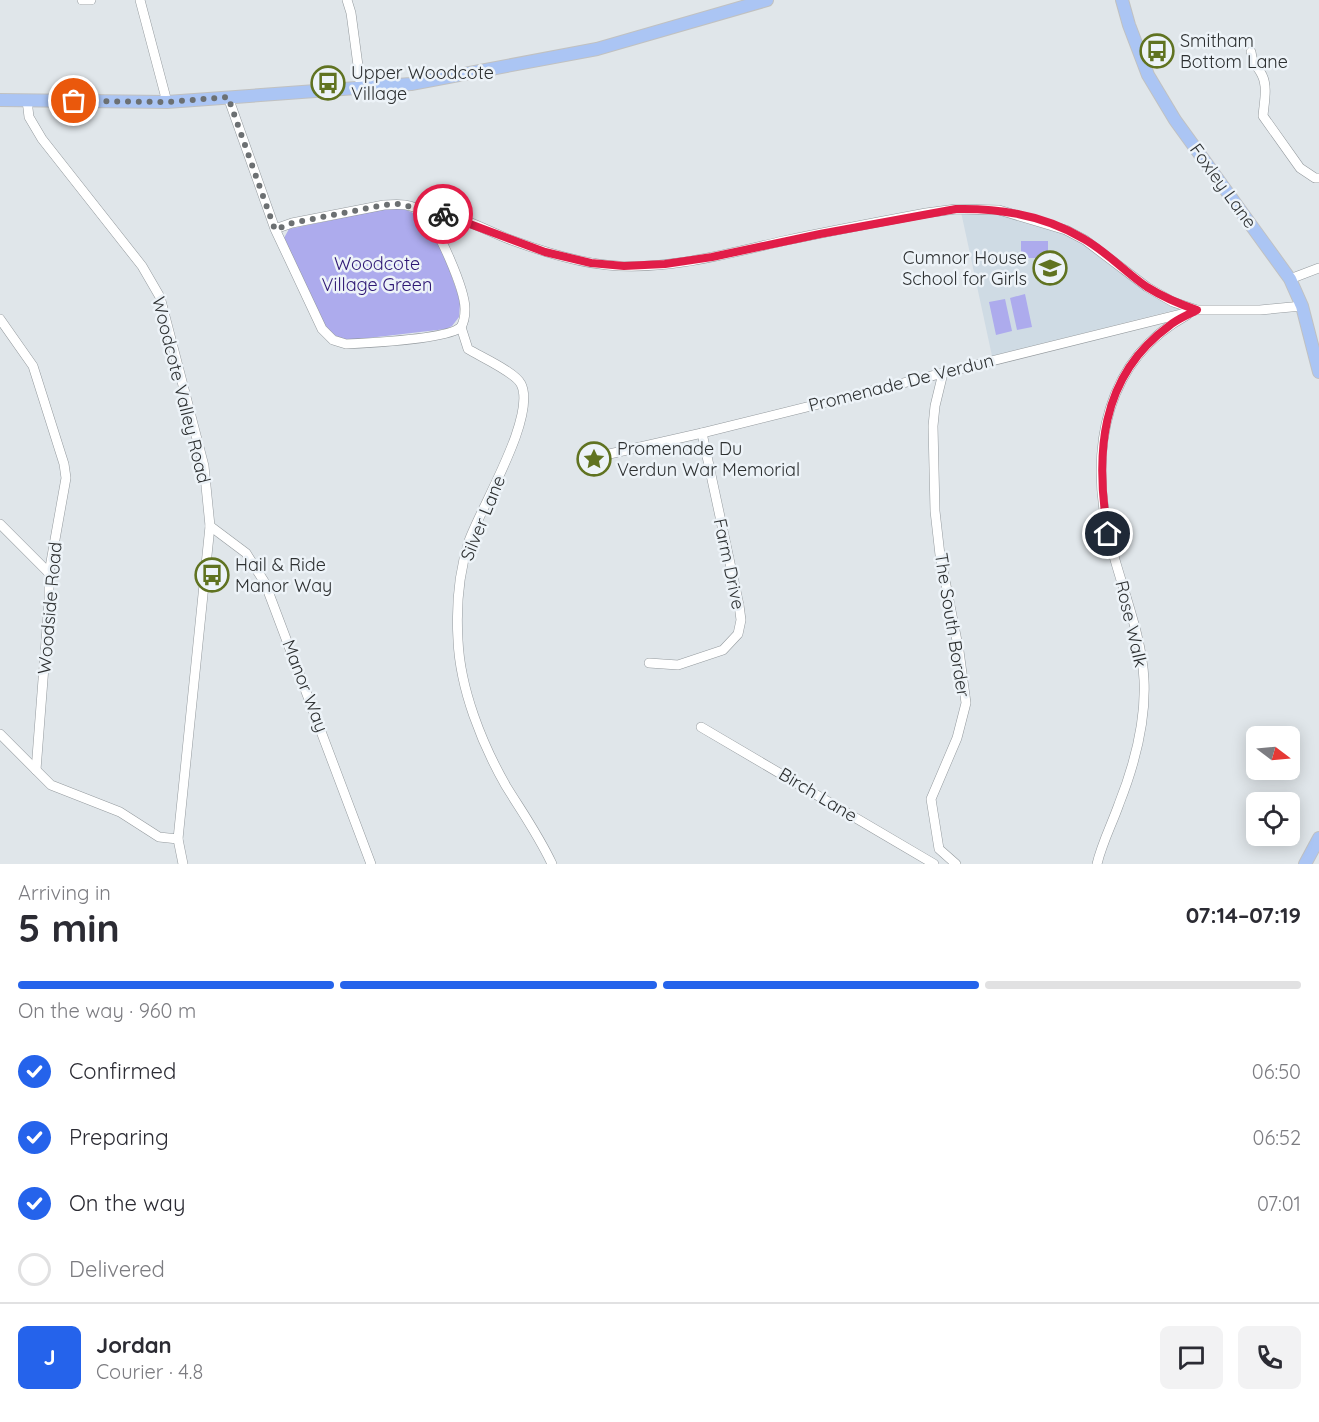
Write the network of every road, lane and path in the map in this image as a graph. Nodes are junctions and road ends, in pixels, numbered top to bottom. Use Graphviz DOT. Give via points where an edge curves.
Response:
graph roads {
  1 [pos="82,0"];
  2 [pos="91,0"];
  3 [pos="140,0"];
  4 [pos="347,0"];
  5 [pos="767,0"];
  6 [pos="1122,0"];
  7 [pos="1251,52"];
  8 [pos="360,88"];
  9 [pos="228,97"];
  10 [pos="1,98"];
  11 [pos="27,100"];
  12 [pos="167,102"];
  13 [pos="1319,178"];
  14 [pos="424,213"];
  15 [pos="275,230"];
  16 [pos="1319,268"];
  17 [pos="1290,279"];
  18 [pos="1302,306"];
  19 [pos="1197,310"];
  20 [pos="0,319"];
  21 [pos="461,327"];
  22 [pos="1319,372"];
  23 [pos="943,373"];
  24 [pos="702,433"];
  25 [pos="605,455"];
  26 [pos="0,524"];
  27 [pos="210,526"];
  28 [pos="49,573"];
  29 [pos="649,663"];
  30 [pos="701,727"];
  31 [pos="0,734"];
  32 [pos="36,770"];
  33 [pos="1319,838"];
  34 [pos="178,839"];
  35 [pos="951,863"];
  36 [pos="183,864"];
  37 [pos="371,864"];
  38 [pos="552,864"];
  39 [pos="934,864"];
  40 [pos="1097,864"];
  41 [pos="1305,864"];
  1 -- 2 [label="street"];
  3 -- 12 [label="street"];
  4 -- 8 [label="street"];
  5 -- 8 [label="main road" via="597,49 411,84"];
  6 -- 17 [label="main road, Foxley Lane" via="1148,75 1175,120"];
  7 -- 13 [label="street" via="1252,63 1262,75 1263,116 1300,168"];
  8 -- 9 [label="main road"];
  9 -- 12 [label="main road"];
  9 -- 15 [label="street"];
  10 -- 11 [label="main road"];
  11 -- 12 [label="main road"];
  11 -- 27 [label="street, Woodcote Valley Road" via="29,117 42,139 142,266 160,297 204,466"];
  14 -- 15 [label="street" via="408,206 384,205 292,223"];
  14 -- 19 [label="street" via="457,218 545,252 624,266 712,257 926,213 999,210 1086,240 1147,287"];
  14 -- 21 [label="street" via="442,240 461,294 465,311"];
  15 -- 21 [label="street" via="317,321 333,340 346,344 425,336 452,333"];
  16 -- 17 [label="street"];
  17 -- 18 [label="main road, Foxley Lane"];
  18 -- 19 [label="street"];
  18 -- 22 [label="main road, Foxley Lane"];
  19 -- 23 [label="street, Promenade De Verdun"];
  19 -- 40 [label="street, Rose Walk" via="1170,324 1136,358 1120,384 1105,423 1101,463 1104,511 1144,679 1131,768"];
  20 -- 28 [label="street, Woodside Road" via="33,366 64,464 66,478"];
  21 -- 38 [label="street, Silver Lane" via="468,349 518,379 524,396 516,433 464,558 458,603 460,659 486,747"];
  23 -- 24 [label="street, Promenade De Verdun"];
  23 -- 35 [label="street, The South Border" via="933,426 935,511 966,703 957,738 931,799 939,849"];
  24 -- 25 [label="street, Promenade De Verdun"];
  24 -- 29 [label="street, Farm Drive" via="739,605 740,627 735,640 723,650 678,665"];
  26 -- 28 [label="street"];
  27 -- 34 [label="street, Woodcote Valley Road"];
  27 -- 37 [label="street, Manor Way" via="246,553 265,583"];
  28 -- 32 [label="street, Woodside Road"];
  30 -- 39 [label="street, Birch Lane"];
  31 -- 32 [label="street"];
  32 -- 34 [label="street" via="51,785 120,813 159,837"];
  33 -- 41 [label="main road"];
  34 -- 36 [label="street, Woodcote Valley Road"];
}
